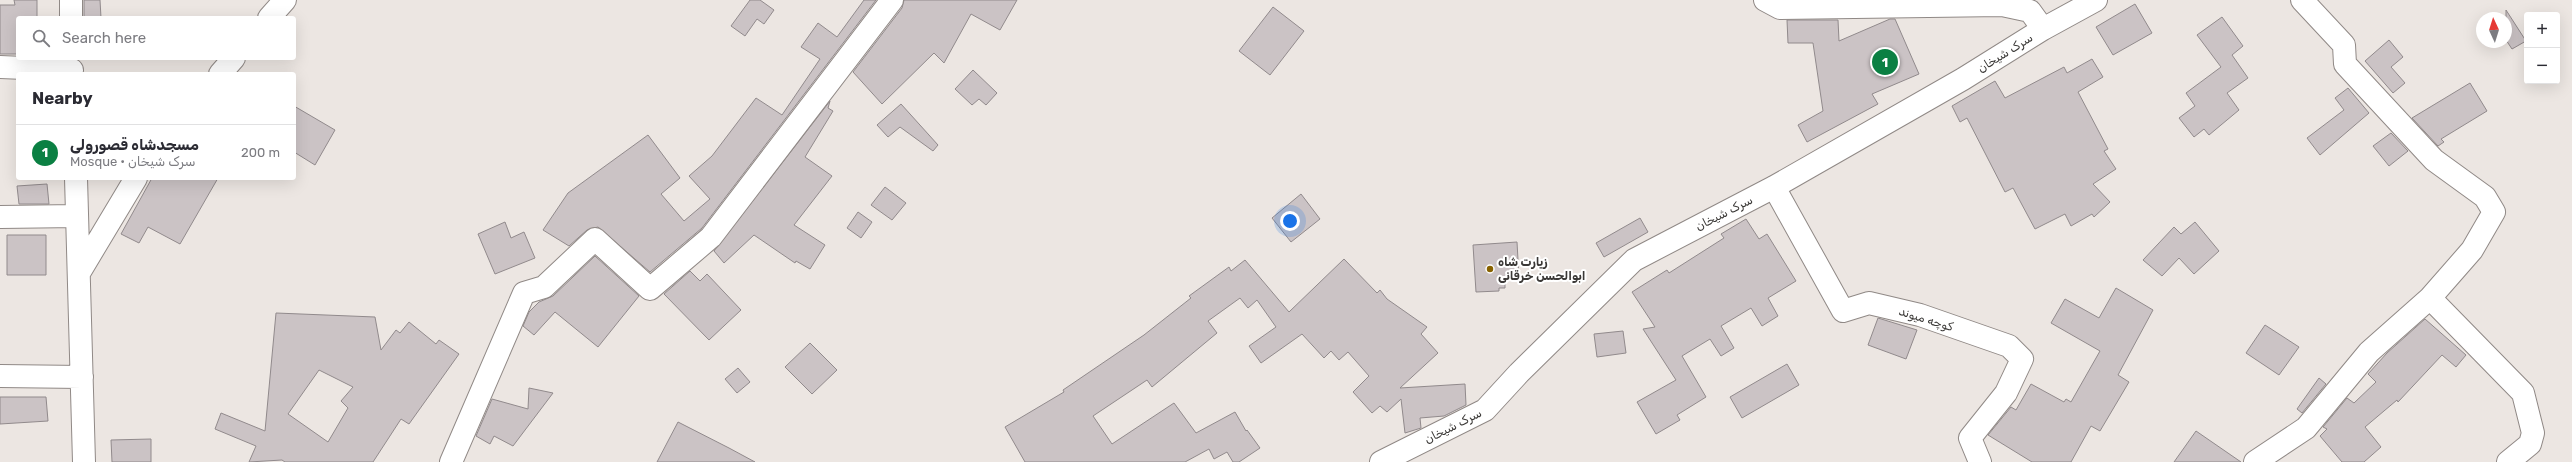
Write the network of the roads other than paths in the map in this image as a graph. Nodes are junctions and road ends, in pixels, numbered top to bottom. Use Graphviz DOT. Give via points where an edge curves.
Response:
graph roads {
  1 [pos="70,0"];
  2 [pos="285,0"];
  3 [pos="892,0"];
  4 [pos="1765,0"];
  5 [pos="2096,0"];
  6 [pos="2302,0"];
  7 [pos="71,16"];
  8 [pos="271,16"];
  9 [pos="2043,29"];
  10 [pos="232,60"];
  11 [pos="0,67"];
  12 [pos="72,67"];
  13 [pos="222,72"];
  14 [pos="76,180"];
  15 [pos="135,180"];
  16 [pos="1774,187"];
  17 [pos="77,216"];
  18 [pos="0,217"];
  19 [pos="78,273"];
  20 [pos="2430,298"];
  21 [pos="0,376"];
  22 [pos="82,377"];
  23 [pos="84,462"];
  24 [pos="451,462"];
  25 [pos="1381,462"];
  26 [pos="1980,462"];
  27 [pos="2255,462"];
  28 [pos="2508,462"];
  1 -- 7 [label="street"];
  2 -- 8 [label="street"];
  3 -- 24 [label="street" via="711,237 650,289 595,239 544,287 524,292"];
  4 -- 9 [label="street" via="1780,8 2002,5 2030,11"];
  5 -- 9 [label="street, سرک شیخان"];
  6 -- 20 [label="street" via="2344,45 2345,64 2434,160 2485,197 2494,212 2472,250"];
  9 -- 16 [label="street, سرک شیخان" via="1963,79"];
  10 -- 13 [label="street"];
  11 -- 12 [label="street"];
  14 -- 17 [label="street"];
  15 -- 19 [label="street"];
  16 -- 25 [label="street, سرک شیخان" via="1634,260 1485,410"];
  16 -- 26 [label="street, کوچه میوند" via="1844,311 1869,303 1920,315 2009,346 2022,359 2006,393 1970,438"];
  17 -- 18 [label="street"];
  17 -- 19 [label="street"];
  19 -- 22 [label="street"];
  20 -- 27 [label="street" via="2369,352 2306,428"];
  20 -- 28 [label="street" via="2524,393 2533,433 2530,444"];
  21 -- 22 [label="street"];
  22 -- 23 [label="street"];
}
